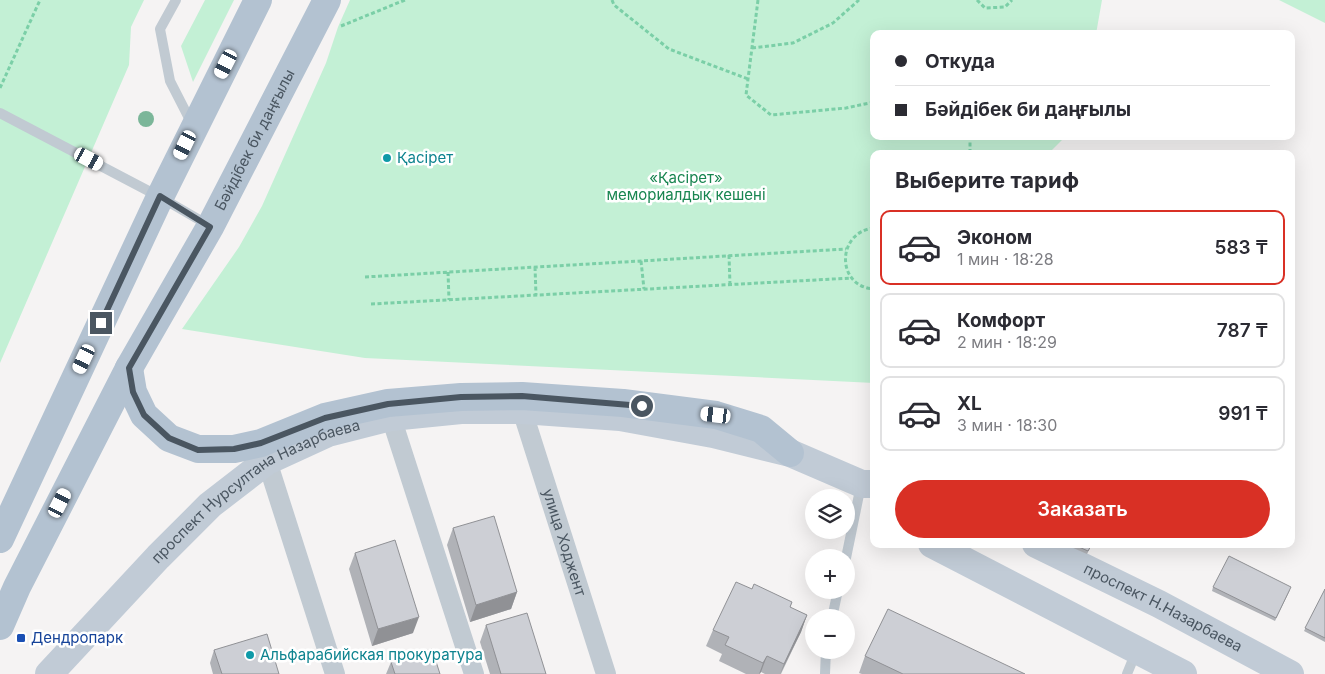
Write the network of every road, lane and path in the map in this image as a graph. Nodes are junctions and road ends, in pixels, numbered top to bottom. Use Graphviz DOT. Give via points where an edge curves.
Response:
graph roads {
  1 [pos="40,0"];
  2 [pos="176,0"];
  3 [pos="258,0"];
  4 [pos="327,0"];
  5 [pos="405,0"];
  6 [pos="612,0"];
  7 [pos="758,0"];
  8 [pos="859,0"];
  9 [pos="977,0"];
  10 [pos="1012,0"];
  11 [pos="338,27"];
  12 [pos="752,48"];
  13 [pos="748,79"];
  14 [pos="0,88"];
  15 [pos="870,103"];
  16 [pos="0,113"];
  17 [pos="194,128"];
  18 [pos="160,196"];
  19 [pos="210,227"];
  20 [pos="870,228"];
  21 [pos="846,249"];
  22 [pos="729,256"];
  23 [pos="641,261"];
  24 [pos="535,267"];
  25 [pos="448,272"];
  26 [pos="366,277"];
  27 [pos="852,278"];
  28 [pos="730,284"];
  29 [pos="644,289"];
  30 [pos="870,289"];
  31 [pos="536,295"];
  32 [pos="449,300"];
  33 [pos="371,304"];
  34 [pos="129,368"];
  35 [pos="522,410"];
  36 [pos="391,417"];
  37 [pos="790,453"];
  38 [pos="267,461"];
  39 [pos="870,490"];
  40 [pos="0,539"];
  41 [pos="939,548"];
  42 [pos="1044,548"];
  43 [pos="849,549"];
  44 [pos="0,626"];
  45 [pos="91,629"];
  46 [pos="826,659"];
  47 [pos="1132,662"];
  48 [pos="41,674"];
  49 [pos="49,674"];
  50 [pos="335,674"];
  51 [pos="474,674"];
  52 [pos="606,674"];
  53 [pos="825,674"];
  54 [pos="1183,674"];
  55 [pos="1290,674"];
  1 -- 14 [label="path"];
  2 -- 17 [label="lane" via="160,30 170,81"];
  3 -- 17 [label="main road"];
  4 -- 19 [label="main road, Бәйдібек би даңғылы"];
  5 -- 11 [label="path"];
  6 -- 13 [label="path" via="614,5 669,48"];
  7 -- 12 [label="path"];
  8 -- 12 [label="path" via="833,23 793,44"];
  9 -- 10 [label="path" via="985,8 1005,7"];
  12 -- 13 [label="path"];
  13 -- 15 [label="path" via="746,94 771,115"];
  16 -- 18 [label="lane"];
  17 -- 18 [label="main road"];
  18 -- 19 [label="lane"];
  18 -- 40 [label="main road"];
  19 -- 34 [label="main road, Бәйдібек би даңғылы"];
  20 -- 21 [label="path" via="859,232"];
  21 -- 22 [label="path"];
  21 -- 27 [label="path" via="847,269"];
  22 -- 23 [label="path"];
  22 -- 28 [label="path"];
  23 -- 24 [label="path"];
  23 -- 29 [label="path"];
  24 -- 25 [label="path"];
  24 -- 31 [label="path"];
  25 -- 26 [label="path"];
  25 -- 32 [label="path"];
  27 -- 28 [label="path"];
  27 -- 30 [label="path"];
  28 -- 29 [label="path"];
  29 -- 31 [label="path"];
  31 -- 32 [label="path"];
  32 -- 33 [label="path"];
  34 -- 37 [label="main road" via="133,392 144,415 169,438 198,450 234,449 261,443 325,418 388,404 461,397 522,396 623,403 716,415 761,429"];
  34 -- 44 [label="main road, Бәйдібек би даңғылы"];
  35 -- 36 [label="main road, проспект Нурсултана Назарбаева" via="461,410"];
  35 -- 37 [label="main road, проспект Нурсултана Назарбаева" via="620,417 713,434"];
  35 -- 52 [label="street, улица Ходжент"];
  36 -- 38 [label="main road, проспект Нурсултана Назарбаева" via="328,433"];
  36 -- 51 [label="street"];
  37 -- 39 [label="main road, проспект Нурсултана Назарбаева"];
  38 -- 45 [label="main road, проспект Нурсултана Назарбаева" via="210,505"];
  38 -- 50 [label="street"];
  39 -- 43 [label="lane"];
  41 -- 47 [label="main road"];
  42 -- 55 [label="main road, проспект Н.Назарбаева" via="1159,604"];
  45 -- 48 [label="main road"];
  45 -- 49 [label="main road, проспект Нурсултана Назарбаева"];
  46 -- 53 [label="lane"];
  47 -- 54 [label="main road"];
}
